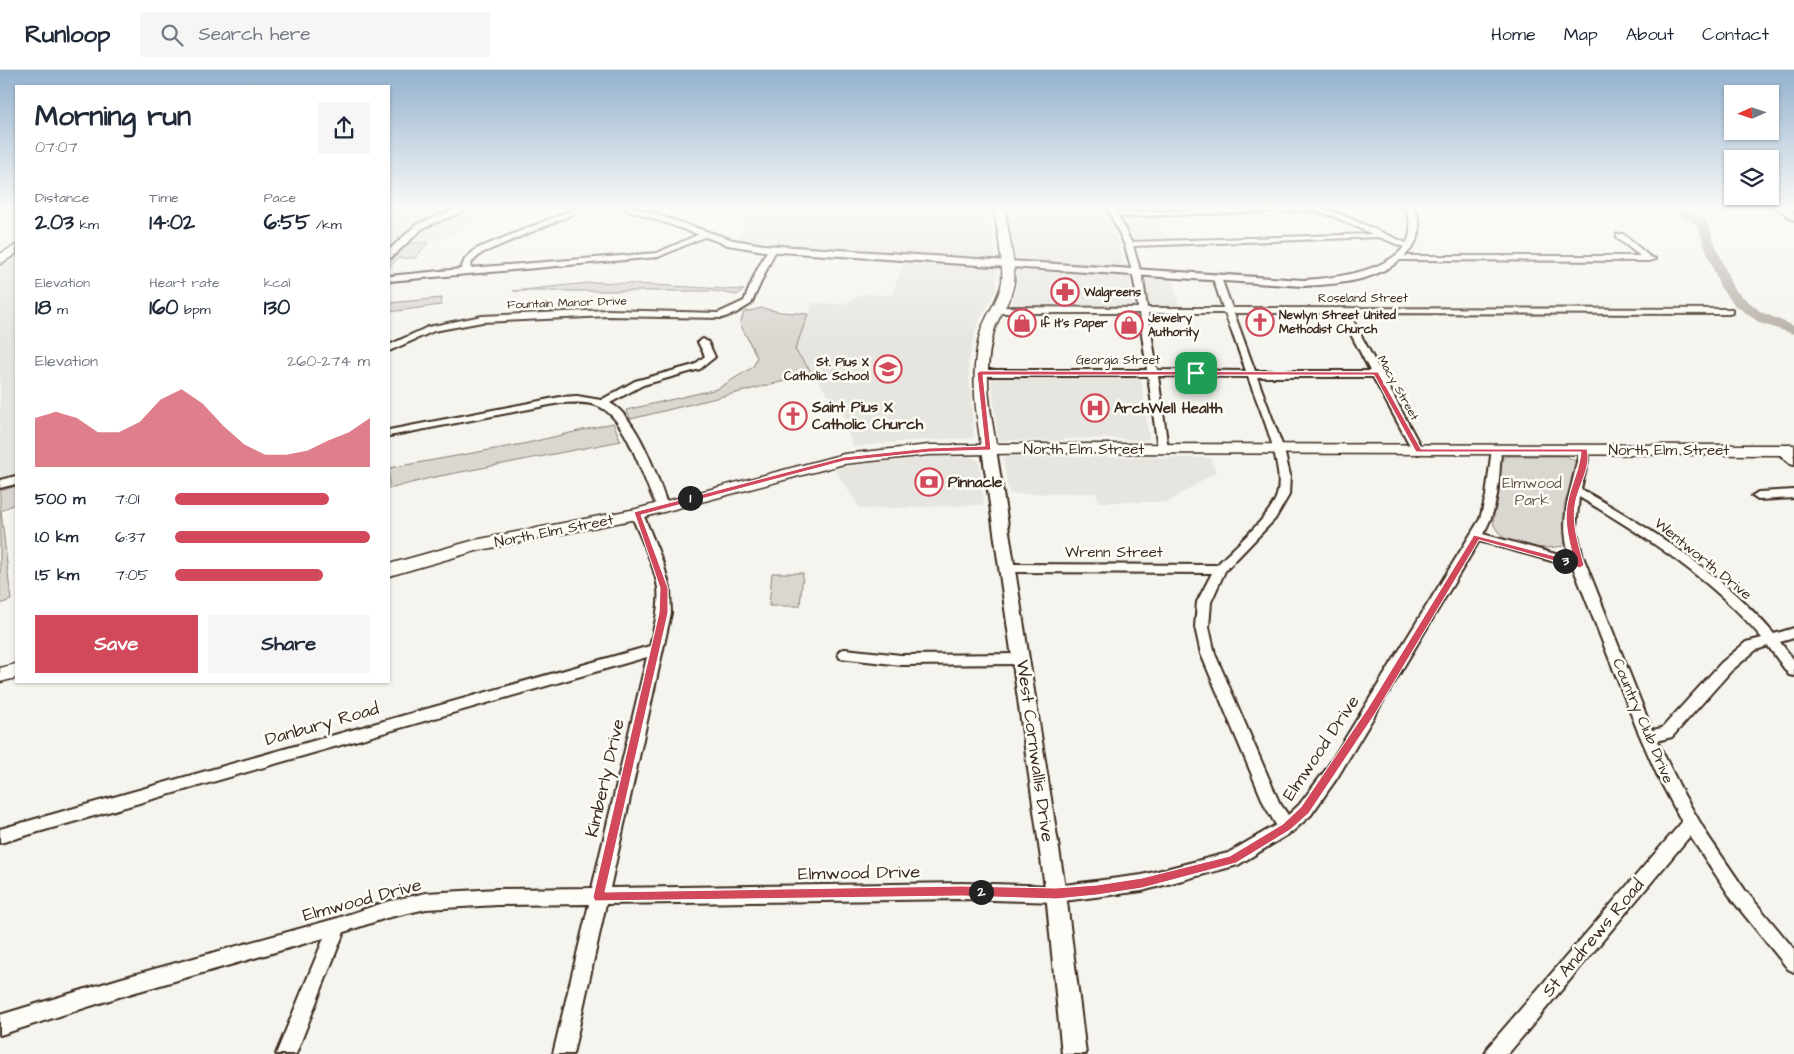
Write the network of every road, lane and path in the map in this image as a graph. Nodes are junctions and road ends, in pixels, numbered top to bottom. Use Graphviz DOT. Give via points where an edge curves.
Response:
graph roads {
  1 [pos="478,252"];
  2 [pos="665,252"];
  3 [pos="770,252"];
  4 [pos="818,252"];
  5 [pos="1005,252"];
  6 [pos="1131,252"];
  7 [pos="1404,252"];
  8 [pos="1641,252"];
  9 [pos="1399,258"];
  10 [pos="1007,264"];
  11 [pos="466,271"];
  12 [pos="1138,274"];
  13 [pos="1216,278"];
  14 [pos="390,279"];
  15 [pos="997,310"];
  16 [pos="1143,311"];
  17 [pos="1228,311"];
  18 [pos="1343,311"];
  19 [pos="1729,311"];
  20 [pos="703,342"];
  21 [pos="390,348"];
  22 [pos="980,373"];
  23 [pos="1151,373"];
  24 [pos="1251,374"];
  25 [pos="1376,374"];
  26 [pos="603,403"];
  27 [pos="390,433"];
  28 [pos="989,448"];
  29 [pos="1163,449"];
  30 [pos="1279,450"];
  31 [pos="1496,450"];
  32 [pos="1584,450"];
  33 [pos="1788,450"];
  34 [pos="1418,451"];
  35 [pos="1794,462"];
  36 [pos="15,480"];
  37 [pos="0,484"];
  38 [pos="1575,490"];
  39 [pos="1794,494"];
  40 [pos="1758,496"];
  41 [pos="662,507"];
  42 [pos="637,514"];
  43 [pos="1477,536"];
  44 [pos="1580,565"];
  45 [pos="1008,568"];
  46 [pos="1220,569"];
  47 [pos="390,570"];
  48 [pos="1794,633"];
  49 [pos="1770,639"];
  50 [pos="656,648"];
  51 [pos="845,654"];
  52 [pos="1021,659"];
  53 [pos="15,671"];
  54 [pos="1794,671"];
  55 [pos="0,675"];
  56 [pos="1648,737"];
  57 [pos="1691,823"];
  58 [pos="1286,827"];
  59 [pos="0,836"];
  60 [pos="1056,894"];
  61 [pos="599,897"];
  62 [pos="338,926"];
  63 [pos="1794,963"];
  64 [pos="0,1025"];
  65 [pos="286,1054"];
  66 [pos="564,1054"];
  67 [pos="1074,1054"];
  68 [pos="1495,1054"];
  1 -- 11 [label="street" via="468,261"];
  2 -- 11 [label="street"];
  3 -- 21 [label="street, Fountain Manor Drive" via="748,302 733,311 710,316 599,313 471,320 430,329"];
  4 -- 10 [label="street"];
  5 -- 10 [label="main road"];
  6 -- 12 [label="street"];
  7 -- 9 [label="street"];
  8 -- 9 [label="street" via="1650,259"];
  9 -- 13 [label="street" via="1365,275 1331,281"];
  10 -- 12 [label="street"];
  10 -- 15 [label="main road" via="1006,292"];
  11 -- 14 [label="street"];
  12 -- 13 [label="street"];
  12 -- 16 [label="street"];
  13 -- 17 [label="street"];
  15 -- 16 [label="street, Roseland Street"];
  15 -- 22 [label="main road" via="984,339"];
  16 -- 17 [label="street, Roseland Street"];
  16 -- 23 [label="street"];
  17 -- 18 [label="street, Roseland Street"];
  17 -- 24 [label="street"];
  18 -- 19 [label="street, Roseland Street"];
  18 -- 25 [label="street, Macy Street"];
  20 -- 26 [label="street" via="710,357 702,365 639,383"];
  22 -- 23 [label="street, Georgia Street"];
  22 -- 28 [label="main road"];
  23 -- 24 [label="street, Georgia Street"];
  23 -- 29 [label="street"];
  24 -- 25 [label="street, Georgia Street"];
  24 -- 30 [label="street"];
  25 -- 34 [label="street, Macy Street"];
  26 -- 27 [label="street" via="582,399 560,400"];
  26 -- 41 [label="street" via="618,412 626,422"];
  28 -- 29 [label="main road, North Elm Street"];
  28 -- 41 [label="main road, North Elm Street" via="929,450 844,459"];
  28 -- 45 [label="street, West Cornwallis Drive"];
  29 -- 30 [label="main road, North Elm Street"];
  30 -- 34 [label="main road, North Elm Street"];
  30 -- 46 [label="street" via="1284,475 1283,496 1271,516"];
  31 -- 32 [label="main road, North Elm Street"];
  31 -- 34 [label="main road, North Elm Street"];
  31 -- 43 [label="street, Elmwood Drive" via="1492,496"];
  32 -- 33 [label="main road, North Elm Street"];
  32 -- 38 [label="street, Country Club Drive" via="1583,467"];
  33 -- 35 [label="street"];
  36 -- 37 [label="street"];
  38 -- 44 [label="street, Country Club Drive" via="1570,529"];
  38 -- 49 [label="street, Wentworth Drive" via="1650,535 1699,573"];
  39 -- 40 [label="street"];
  41 -- 42 [label="main road, North Elm Street"];
  42 -- 47 [label="main road, North Elm Street" via="475,546"];
  42 -- 50 [label="street, Kimberly Drive" via="664,588 664,613"];
  43 -- 44 [label="street"];
  43 -- 58 [label="street, Elmwood Drive" via="1332,772 1305,810"];
  44 -- 56 [label="street, Country Club Drive"];
  45 -- 46 [label="street, Wrenn Street"];
  45 -- 52 [label="street, West Cornwallis Drive"];
  46 -- 58 [label="street" via="1204,602 1202,627 1208,654 1273,806"];
  48 -- 49 [label="street"];
  49 -- 54 [label="street, Wentworth Drive"];
  49 -- 56 [label="street" via="1751,646 1726,667 1667,733"];
  50 -- 59 [label="street, Danbury Road"];
  50 -- 61 [label="street, Kimberly Drive"];
  51 -- 52 [label="street" via="901,660"];
  52 -- 60 [label="street, West Cornwallis Drive"];
  53 -- 55 [label="main road"];
  56 -- 57 [label="street, Country Club Drive"];
  57 -- 63 [label="street, Country Club Drive" via="1739,895"];
  57 -- 68 [label="street, St Andrews Road"];
  58 -- 60 [label="street, Elmwood Drive" via="1232,860 1142,883"];
  60 -- 61 [label="street, Elmwood Drive" via="962,891"];
  60 -- 67 [label="street, West Cornwallis Drive"];
  61 -- 62 [label="street, Elmwood Drive" via="426,901"];
  61 -- 66 [label="street, Kimberly Drive"];
  62 -- 64 [label="street, Elmwood Drive"];
  62 -- 65 [label="street"];
}
